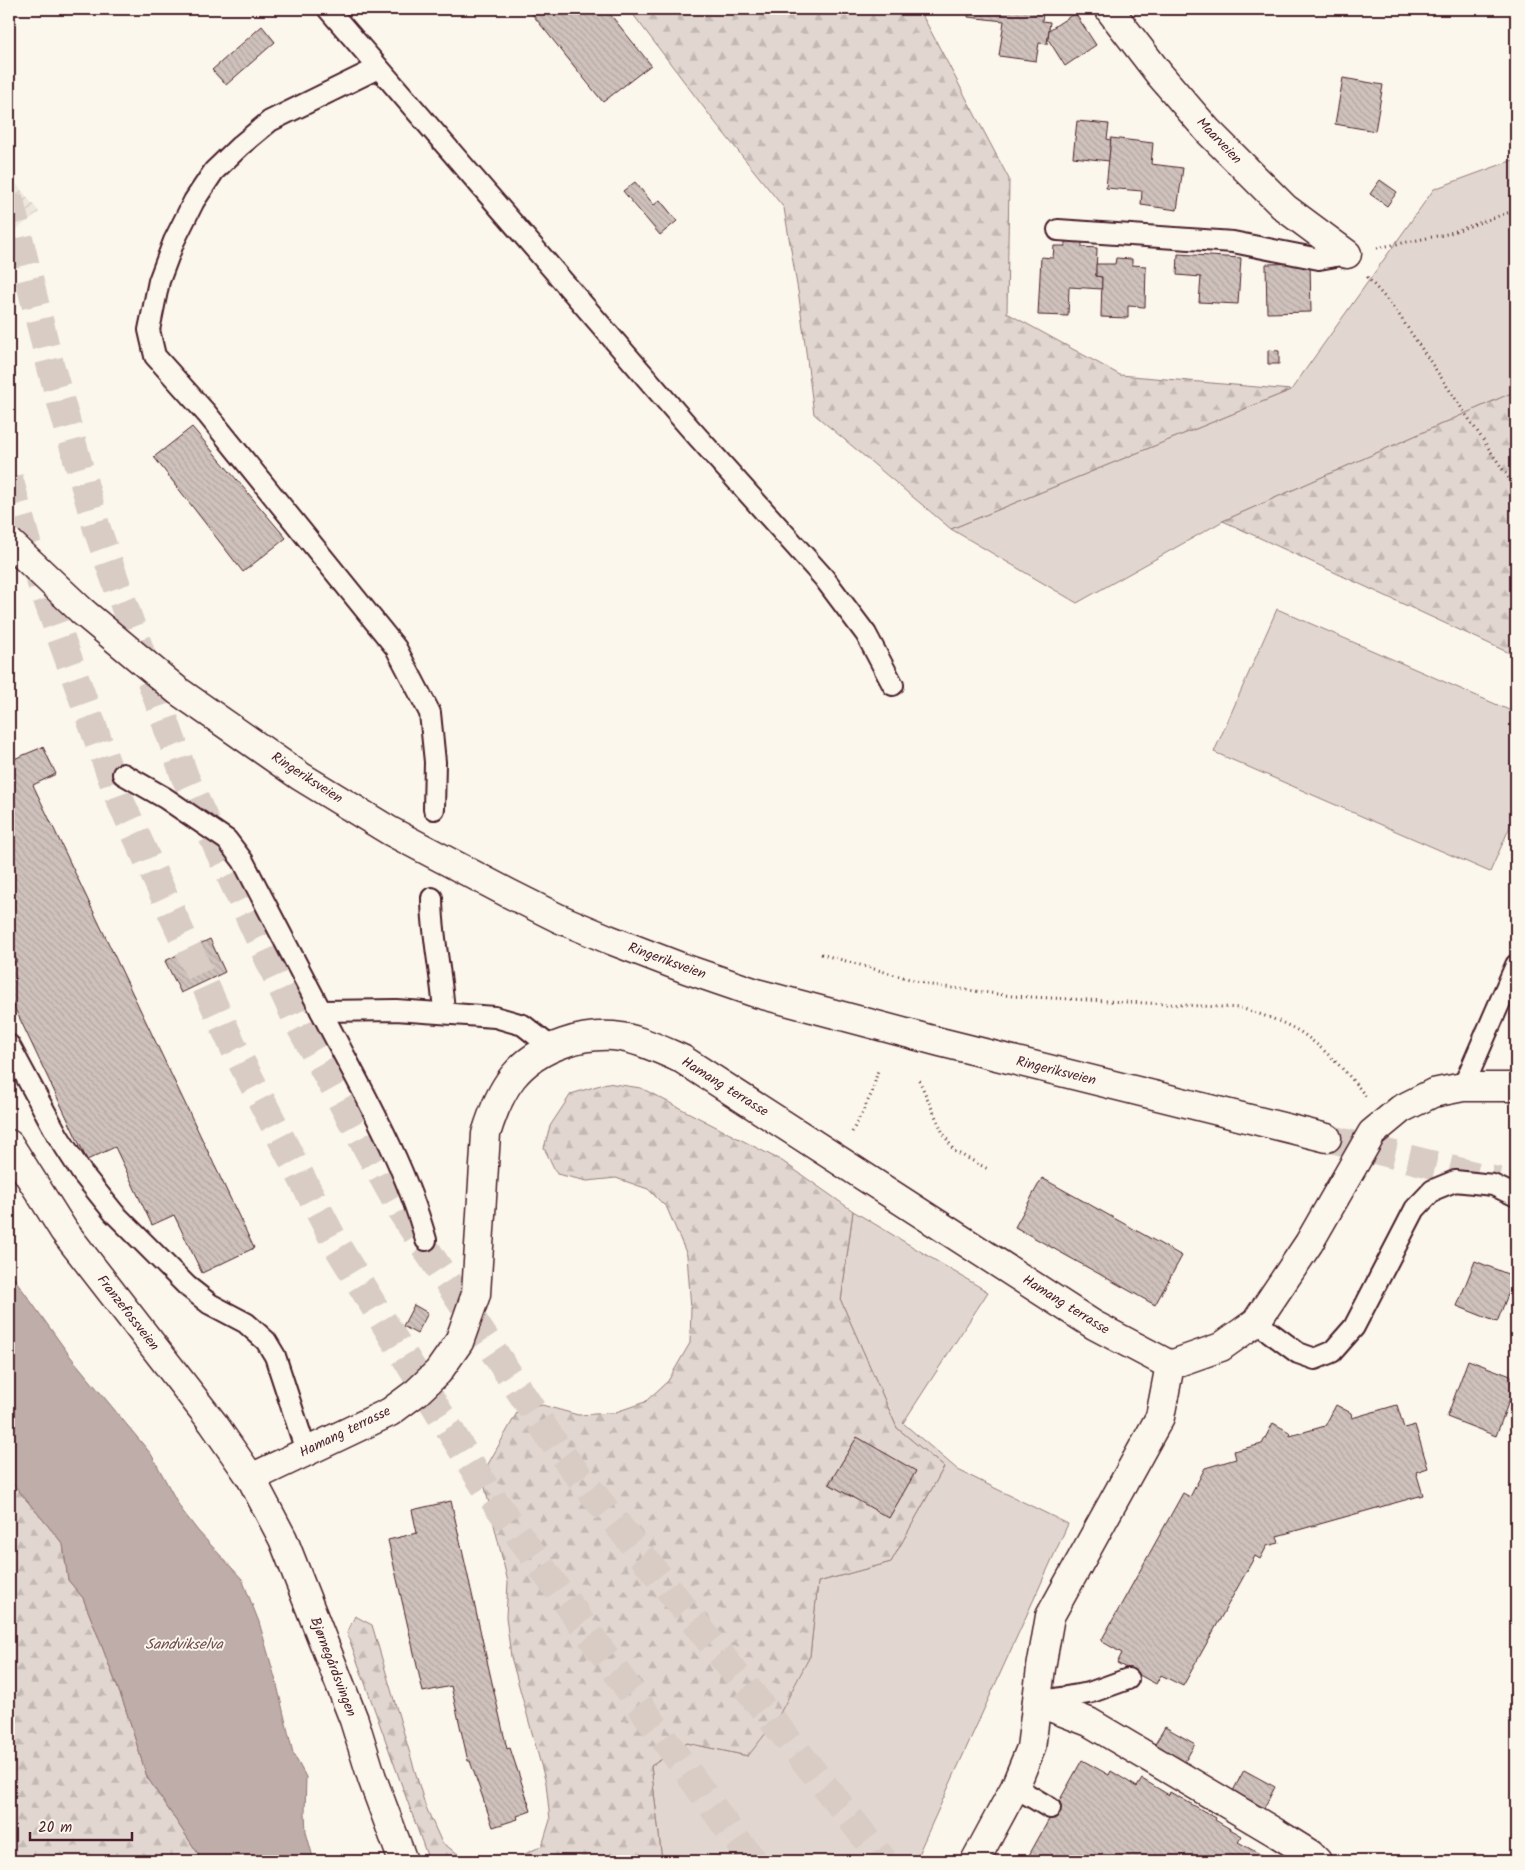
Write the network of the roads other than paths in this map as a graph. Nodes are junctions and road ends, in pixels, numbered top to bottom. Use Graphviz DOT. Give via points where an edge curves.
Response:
graph roads {
  1 [pos="328,9"];
  2 [pos="1109,9"];
  3 [pos="378,68"];
  4 [pos="1058,230"];
  5 [pos="1347,254"];
  6 [pos="9,542"];
  7 [pos="893,685"];
  8 [pos="122,774"];
  9 [pos="434,808"];
  10 [pos="432,898"];
  11 [pos="1516,965"];
  12 [pos="321,1011"];
  13 [pos="444,1013"];
  14 [pos="9,1045"];
  15 [pos="550,1047"];
  16 [pos="1463,1086"];
  17 [pos="1516,1087"];
  18 [pos="1327,1138"];
  19 [pos="9,1144"];
  20 [pos="1516,1196"];
  21 [pos="426,1240"];
  22 [pos="1256,1322"];
  23 [pos="1170,1366"];
  24 [pos="306,1451"];
  25 [pos="251,1478"];
  26 [pos="1128,1679"];
  27 [pos="1037,1702"];
  28 [pos="1015,1787"];
  29 [pos="1050,1808"];
  30 [pos="402,1861"];
  31 [pos="975,1861"];
  32 [pos="1317,1861"];
  1 -- 3 [label="lane"];
  2 -- 5 [label="street, Maarveien" via="1208,131 1285,208"];
  3 -- 7 [label="lane" via="824,578 866,634"];
  3 -- 9 [label="lane" via="270,121 214,171 174,241 159,281 149,330 155,356 207,414 396,648 430,713 435,762"];
  4 -- 5 [label="lane" via="1233,242 1319,259"];
  6 -- 18 [label="street, Ringeriksveien, bridge" via="83,612 178,691 300,776 390,831 575,925 756,993"];
  8 -- 12 [label="lane" via="165,798 227,840 243,861"];
  10 -- 13 [label="lane"];
  11 -- 16 [label="lane"];
  12 -- 13 [label="lane"];
  12 -- 21 [label="lane" via="395,1158"];
  13 -- 15 [label="lane" via="494,1017 523,1025"];
  14 -- 24 [label="lane" via="58,1136 114,1213 187,1286 210,1304 246,1323 266,1341 275,1356"];
  15 -- 23 [label="street, Hamang terrasse" via="586,1036 615,1036 682,1059 1094,1325"];
  15 -- 24 [label="street, Hamang terrasse" via="523,1064 505,1087 493,1110 486,1134 476,1294 459,1342 438,1372 390,1412"];
  16 -- 17 [label="street"];
  16 -- 22 [label="street" via="1433,1093 1402,1109 1372,1133 1309,1243"];
  19 -- 25 [label="street, Franzefossveien" via="64,1230 213,1423"];
  20 -- 22 [label="lane" via="1493,1185 1455,1181 1432,1190 1415,1209 1354,1327 1332,1352 1315,1359 1298,1353"];
  22 -- 23 [label="street" via="1221,1347"];
  23 -- 27 [label="street" via="1160,1417 1050,1616"];
  24 -- 25 [label="street, Hamang terrasse"];
  25 -- 30 [label="street, Bjørnegårdsvingen" via="286,1548 354,1720"];
  26 -- 27 [label="lane" via="1089,1692"];
  27 -- 28 [label="street" via="1031,1748"];
  27 -- 32 [label="street" via="1089,1722 1278,1834"];
  28 -- 29 [label="lane"];
  28 -- 31 [label="street"];
}
